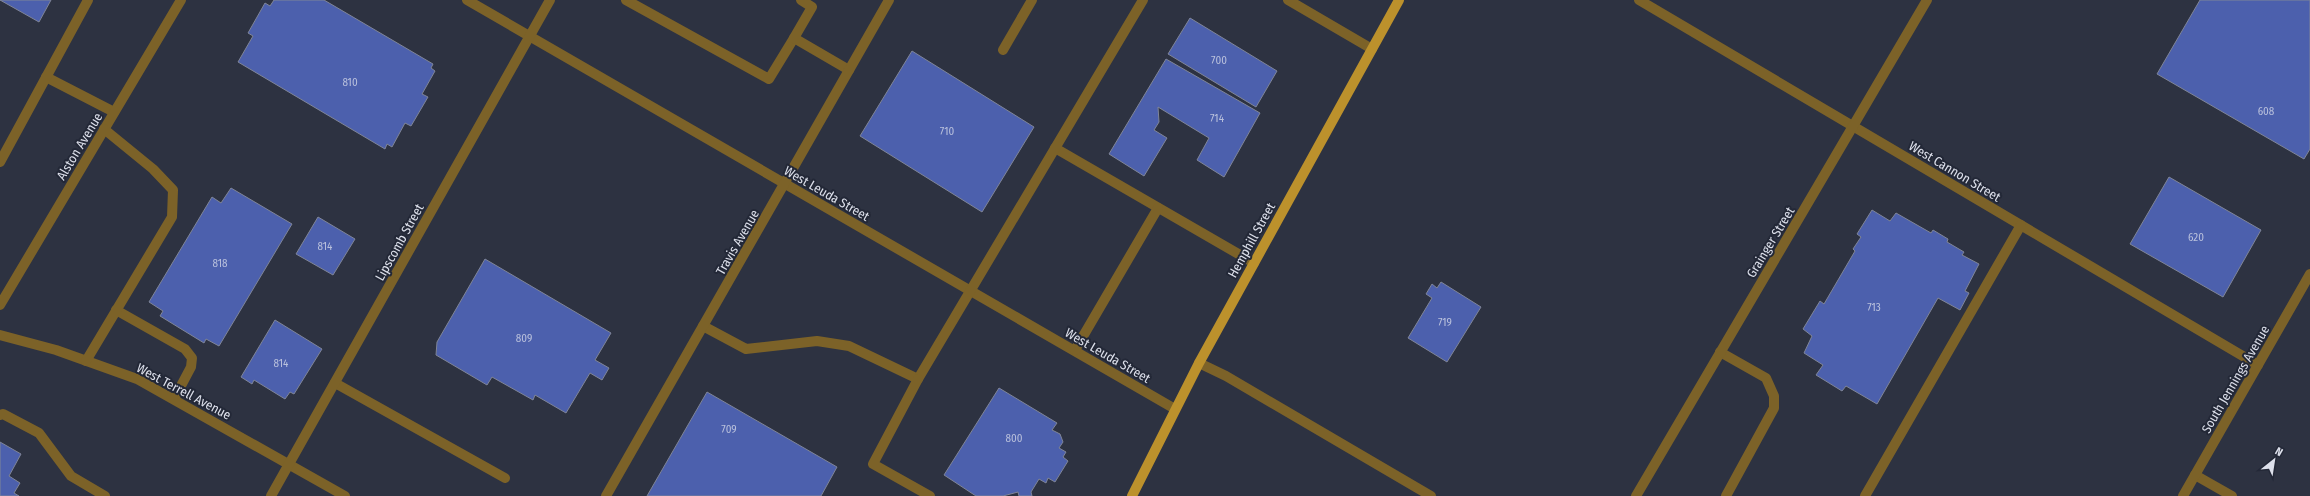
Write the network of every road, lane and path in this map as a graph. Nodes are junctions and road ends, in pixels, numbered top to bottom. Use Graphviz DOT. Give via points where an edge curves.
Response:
graph roads {
  1 [pos="88,0"];
  2 [pos="181,0"];
  3 [pos="467,0"];
  4 [pos="550,0"];
  5 [pos="626,0"];
  6 [pos="801,0"];
  7 [pos="889,0"];
  8 [pos="1032,0"];
  9 [pos="1143,0"];
  10 [pos="1288,0"];
  11 [pos="1399,0"];
  12 [pos="1640,0"];
  13 [pos="1927,0"];
  14 [pos="530,36"];
  15 [pos="794,38"];
  16 [pos="1372,49"];
  17 [pos="1003,50"];
  18 [pos="849,70"];
  19 [pos="46,77"];
  20 [pos="114,112"];
  21 [pos="1854,127"];
  22 [pos="104,129"];
  23 [pos="1054,148"];
  24 [pos="0,162"];
  25 [pos="785,184"];
  26 [pos="1158,208"];
  27 [pos="2021,225"];
  28 [pos="1254,263"];
  29 [pos="2310,274"];
  30 [pos="970,290"];
  31 [pos="0,305"];
  32 [pos="116,310"];
  33 [pos="703,326"];
  34 [pos="0,335"];
  35 [pos="1075,350"];
  36 [pos="1720,352"];
  37 [pos="86,361"];
  38 [pos="1199,363"];
  39 [pos="2258,365"];
  40 [pos="918,378"];
  41 [pos="335,383"];
  42 [pos="174,399"];
  43 [pos="1175,409"];
  44 [pos="0,415"];
  45 [pos="289,464"];
  46 [pos="2195,475"];
  47 [pos="505,478"];
  48 [pos="105,496"];
  49 [pos="271,496"];
  50 [pos="345,496"];
  51 [pos="606,496"];
  52 [pos="930,496"];
  53 [pos="1132,496"];
  54 [pos="1431,496"];
  55 [pos="1636,496"];
  56 [pos="1726,496"];
  57 [pos="1865,496"];
  58 [pos="2183,496"];
  59 [pos="2232,496"];
  1 -- 19 [label="street"];
  2 -- 20 [label="street, Alston Avenue"];
  3 -- 14 [label="street, West Leuda Street"];
  4 -- 14 [label="street, Lipscomb Street"];
  5 -- 15 [label="street" via="769,79"];
  6 -- 15 [label="street" via="812,7"];
  7 -- 18 [label="street, Travis Avenue"];
  8 -- 17 [label="street"];
  9 -- 23 [label="street"];
  10 -- 16 [label="street"];
  11 -- 16 [label="main road, Hemphill Street"];
  12 -- 21 [label="street, West Cannon Street"];
  13 -- 21 [label="street, Grainger Street"];
  14 -- 25 [label="street, West Leuda Street"];
  14 -- 41 [label="street, Lipscomb Street"];
  15 -- 18 [label="street"];
  16 -- 28 [label="main road, Hemphill Street"];
  18 -- 25 [label="street, Travis Avenue"];
  19 -- 20 [label="street"];
  19 -- 24 [label="street"];
  20 -- 22 [label="street, Alston Avenue"];
  21 -- 27 [label="street, West Cannon Street"];
  21 -- 36 [label="street, Grainger Street"];
  22 -- 31 [label="street, Alston Avenue"];
  22 -- 32 [label="street" via="173,190 172,216"];
  23 -- 26 [label="street"];
  23 -- 30 [label="street"];
  25 -- 30 [label="street, West Leuda Street"];
  25 -- 33 [label="street, Travis Avenue"];
  26 -- 28 [label="street"];
  26 -- 35 [label="street"];
  27 -- 39 [label="street, West Cannon Street"];
  27 -- 57 [label="street"];
  28 -- 38 [label="main road, Hemphill Street"];
  29 -- 39 [label="street, South Jennings Avenue"];
  30 -- 35 [label="street, West Leuda Street"];
  30 -- 40 [label="street"];
  32 -- 37 [label="street"];
  32 -- 42 [label="street" via="185,349 192,358 191,367"];
  33 -- 40 [label="street" via="746,349 817,341 849,346"];
  33 -- 51 [label="street, Travis Avenue"];
  34 -- 37 [label="street, West Terrell Avenue"];
  35 -- 43 [label="street, West Leuda Street"];
  36 -- 55 [label="street, Grainger Street"];
  36 -- 56 [label="street" via="1766,378 1774,396 1774,408"];
  37 -- 42 [label="street, West Terrell Avenue" via="137,379"];
  38 -- 43 [label="main road, Hemphill Street"];
  38 -- 54 [label="street" via="1226,376"];
  39 -- 46 [label="street, South Jennings Avenue"];
  40 -- 52 [label="street" via="873,464"];
  41 -- 45 [label="street, Lipscomb Street"];
  41 -- 47 [label="street"];
  42 -- 45 [label="street, West Terrell Avenue"];
  43 -- 53 [label="main road, Hemphill Street"];
  44 -- 48 [label="street" via="3,414 39,433 71,476"];
  45 -- 49 [label="street, Lipscomb Street"];
  45 -- 50 [label="street, West Terrell Avenue"];
  46 -- 58 [label="street, South Jennings Avenue"];
  46 -- 59 [label="street"];
}
